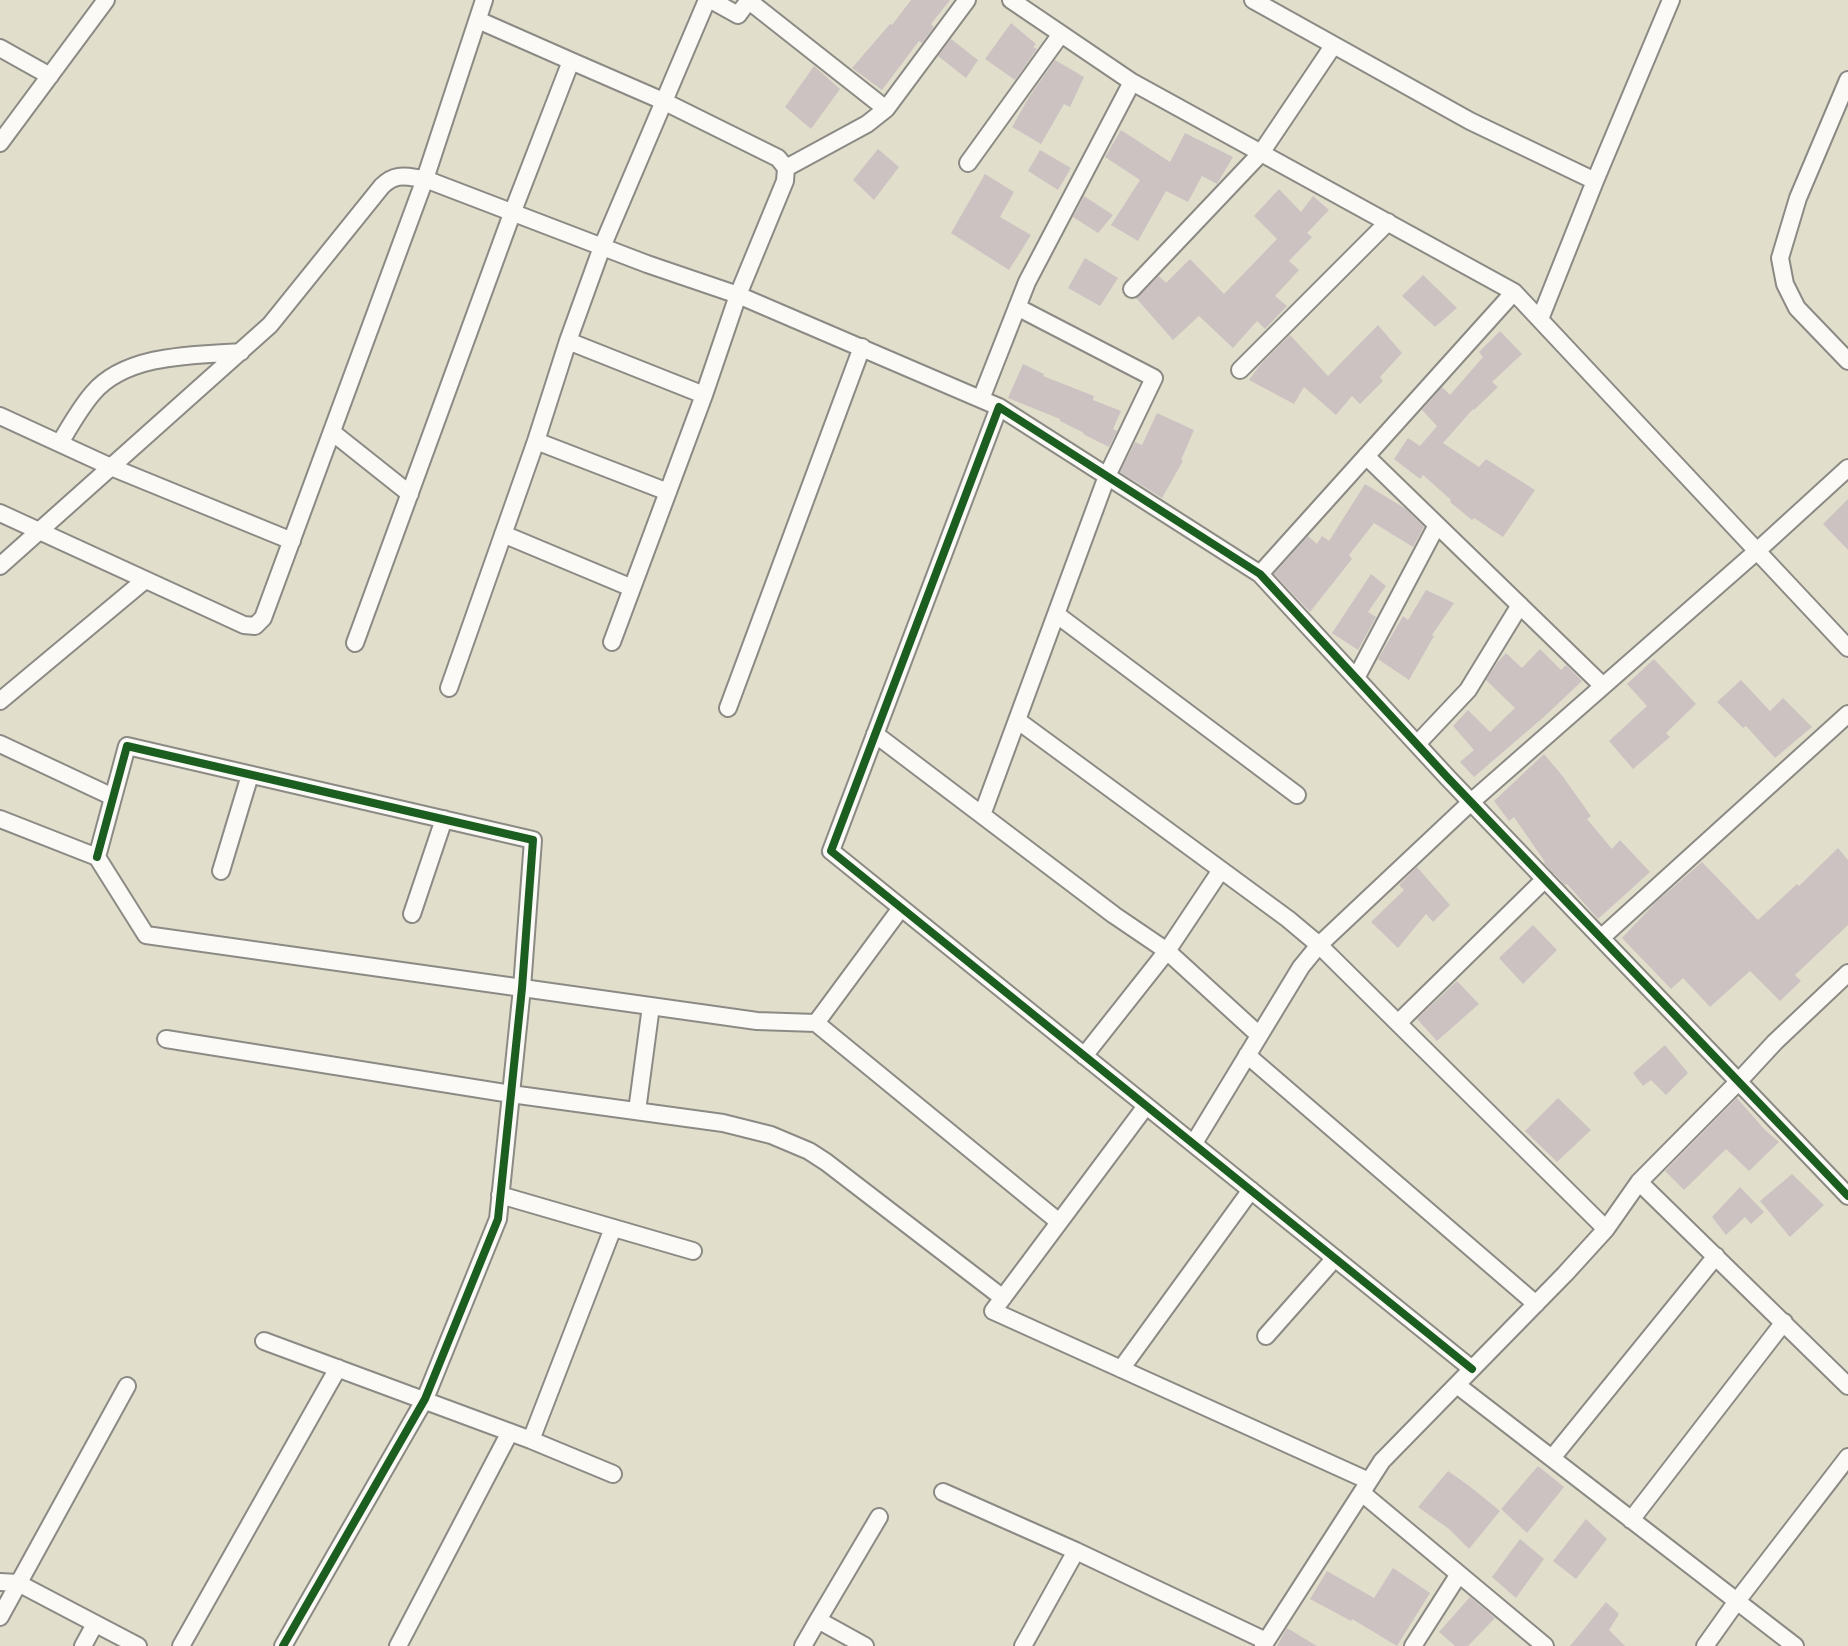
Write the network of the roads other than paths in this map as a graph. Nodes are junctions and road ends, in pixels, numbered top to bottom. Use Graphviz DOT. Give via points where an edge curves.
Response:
graph roads {
  1 [pos="106,0"];
  2 [pos="484,0"];
  3 [pos="709,0"];
  4 [pos="749,0"];
  5 [pos="967,0"];
  6 [pos="1011,0"];
  7 [pos="1253,0"];
  8 [pos="1671,0"];
  9 [pos="478,21"];
  10 [pos="1061,34"];
  11 [pos="1333,46"];
  12 [pos="0,48"];
  13 [pos="571,61"];
  14 [pos="50,76"];
  15 [pos="1848,80"];
  16 [pos="1132,82"];
  17 [pos="663,101"];
  18 [pos="886,109"];
  19 [pos="0,143"];
  20 [pos="1261,153"];
  21 [pos="968,163"];
  22 [pos="786,168"];
  23 [pos="425,179"];
  24 [pos="1595,181"];
  25 [pos="513,212"];
  26 [pos="1388,222"];
  27 [pos="602,247"];
  28 [pos="1132,289"];
  29 [pos="1514,292"];
  30 [pos="738,295"];
  31 [pos="1017,307"];
  32 [pos="1540,319"];
  33 [pos="568,341"];
  34 [pos="862,347"];
  35 [pos="241,352"];
  36 [pos="1848,361"];
  37 [pos="1240,370"];
  38 [pos="704,395"];
  39 [pos="981,399"];
  40 [pos="999,406"];
  41 [pos="0,416"];
  42 [pos="332,432"];
  43 [pos="536,441"];
  44 [pos="60,443"];
  45 [pos="1366,456"];
  46 [pos="111,467"];
  47 [pos="1848,468"];
  48 [pos="1107,476"];
  49 [pos="668,492"];
  50 [pos="410,494"];
  51 [pos="0,513"];
  52 [pos="1437,525"];
  53 [pos="38,530"];
  54 [pos="503,534"];
  55 [pos="292,541"];
  56 [pos="1757,551"];
  57 [pos="0,566"];
  58 [pos="1260,574"];
  59 [pos="145,580"];
  60 [pos="632,588"];
  61 [pos="1520,605"];
  62 [pos="1056,614"];
  63 [pos="612,642"];
  64 [pos="355,643"];
  65 [pos="1848,648"];
  66 [pos="1356,678"];
  67 [pos="1603,686"];
  68 [pos="449,688"];
  69 [pos="0,701"];
  70 [pos="728,708"];
  71 [pos="1848,714"];
  72 [pos="1017,720"];
  73 [pos="875,734"];
  74 [pos="0,744"];
  75 [pos="1417,744"];
  76 [pos="250,775"];
  77 [pos="1297,795"];
  78 [pos="113,797"];
  79 [pos="1471,802"];
  80 [pos="982,814"];
  81 [pos="0,819"];
  82 [pos="444,819"];
  83 [pos="97,857"];
  84 [pos="1221,870"];
  85 [pos="221,871"];
  86 [pos="1545,879"];
  87 [pos="901,908"];
  88 [pos="412,914"];
  89 [pos="1601,938"];
  90 [pos="1319,945"];
  91 [pos="1167,951"];
  92 [pos="1848,974"];
  93 [pos="522,988"];
  94 [pos="651,1006"];
  95 [pos="816,1023"];
  96 [pos="1398,1023"];
  97 [pos="1259,1035"];
  98 [pos="166,1039"];
  99 [pos="1247,1055"];
  100 [pos="1084,1056"];
  101 [pos="1738,1082"];
  102 [pos="511,1094"];
  103 [pos="1146,1106"];
  104 [pos="637,1111"];
  105 [pos="1194,1143"];
  106 [pos="1639,1182"];
  107 [pos="1251,1190"];
  108 [pos="500,1195"];
  109 [pos="1848,1196"];
  110 [pos="1059,1222"];
  111 [pos="613,1228"];
  112 [pos="1606,1229"];
  113 [pos="693,1251"];
  114 [pos="1716,1256"];
  115 [pos="1335,1258"];
  116 [pos="1003,1298"];
  117 [pos="1536,1304"];
  118 [pos="1784,1322"];
  119 [pos="1266,1336"];
  120 [pos="264,1341"];
  121 [pos="338,1368"];
  122 [pos="1121,1369"];
  123 [pos="1472,1369"];
  124 [pos="1457,1385"];
  125 [pos="127,1386"];
  126 [pos="1848,1386"];
  127 [pos="425,1399"];
  128 [pos="510,1432"];
  129 [pos="531,1440"];
  130 [pos="1848,1457"];
  131 [pos="1552,1458"];
  132 [pos="613,1474"];
  133 [pos="1365,1487"];
  134 [pos="943,1492"];
  135 [pos="879,1517"];
  136 [pos="1631,1520"];
  137 [pos="1076,1551"];
  138 [pos="1459,1574"];
  139 [pos="0,1582"];
  140 [pos="18,1583"];
  141 [pos="1737,1601"];
  142 [pos="0,1617"];
  143 [pos="818,1620"];
  144 [pos="95,1624"];
  145 [pos="1264,1643"];
  146 [pos="83,1646"];
  147 [pos="138,1646"];
  148 [pos="181,1646"];
  149 [pos="283,1646"];
  150 [pos="398,1646"];
  151 [pos="802,1646"];
  152 [pos="865,1646"];
  153 [pos="1023,1646"];
  154 [pos="1413,1646"];
  155 [pos="1545,1646"];
  156 [pos="1705,1646"];
  157 [pos="1795,1646"];
  1 -- 14 [label="street"];
  2 -- 9 [label="street"];
  3 -- 4 [label="street" via="738,15"];
  3 -- 17 [label="street"];
  4 -- 18 [label="street"];
  5 -- 18 [label="street"];
  6 -- 10 [label="street"];
  7 -- 11 [label="street"];
  8 -- 24 [label="street"];
  9 -- 13 [label="street"];
  9 -- 23 [label="street"];
  10 -- 16 [label="street"];
  10 -- 21 [label="street"];
  11 -- 20 [label="street"];
  11 -- 24 [label="street" via="1470,121"];
  12 -- 14 [label="street"];
  13 -- 17 [label="street"];
  13 -- 25 [label="street"];
  14 -- 19 [label="street"];
  15 -- 36 [label="street" via="1798,198 1780,258 1785,285 1797,308"];
  16 -- 20 [label="street"];
  16 -- 31 [label="street"];
  17 -- 22 [label="street" via="778,158"];
  17 -- 27 [label="street"];
  18 -- 22 [label="street" via="867,124"];
  20 -- 26 [label="street"];
  20 -- 28 [label="street"];
  22 -- 30 [label="street" via="785,182"];
  23 -- 25 [label="street"];
  23 -- 35 [label="street" via="389,179 277,317"];
  23 -- 42 [label="street"];
  24 -- 32 [label="street"];
  25 -- 27 [label="street"];
  25 -- 50 [label="street"];
  26 -- 29 [label="street"];
  26 -- 37 [label="street"];
  27 -- 30 [label="street"];
  27 -- 33 [label="street"];
  29 -- 32 [label="street"];
  29 -- 45 [label="street"];
  30 -- 34 [label="street"];
  30 -- 38 [label="street"];
  31 -- 39 [label="street"];
  31 -- 48 [label="street" via="1154,378"];
  32 -- 56 [label="street"];
  33 -- 38 [label="street"];
  33 -- 43 [label="street"];
  34 -- 39 [label="street"];
  34 -- 70 [label="street"];
  35 -- 44 [label="street" via="160,358 120,374 94,392"];
  35 -- 46 [label="street"];
  38 -- 49 [label="street"];
  39 -- 40 [label="street"];
  40 -- 48 [label="street"];
  40 -- 73 [label="street"];
  41 -- 44 [label="street"];
  42 -- 50 [label="street"];
  42 -- 55 [label="street"];
  43 -- 49 [label="street"];
  43 -- 54 [label="street"];
  44 -- 46 [label="street"];
  45 -- 52 [label="street"];
  45 -- 58 [label="street"];
  46 -- 53 [label="street"];
  46 -- 55 [label="street"];
  47 -- 56 [label="street"];
  48 -- 58 [label="street"];
  48 -- 62 [label="street"];
  49 -- 60 [label="street"];
  50 -- 64 [label="street"];
  51 -- 53 [label="street"];
  52 -- 61 [label="street"];
  52 -- 66 [label="street"];
  53 -- 57 [label="street"];
  53 -- 59 [label="street"];
  54 -- 60 [label="street"];
  54 -- 68 [label="street"];
  55 -- 59 [label="street" via="263,618 255,626 243,625"];
  56 -- 65 [label="street"];
  56 -- 67 [label="street"];
  58 -- 66 [label="street"];
  59 -- 69 [label="street"];
  60 -- 63 [label="street"];
  61 -- 67 [label="street"];
  61 -- 75 [label="street" via="1468,690"];
  62 -- 72 [label="street"];
  62 -- 77 [label="street"];
  66 -- 75 [label="street"];
  67 -- 79 [label="street"];
  71 -- 89 [label="street"];
  72 -- 80 [label="street"];
  72 -- 84 [label="street"];
  73 -- 80 [label="street"];
  73 -- 87 [label="street" via="831,851"];
  74 -- 78 [label="street"];
  75 -- 79 [label="street"];
  76 -- 78 [label="street" via="127,746"];
  76 -- 82 [label="street"];
  76 -- 85 [label="street"];
  78 -- 83 [label="street"];
  79 -- 86 [label="street"];
  79 -- 90 [label="street"];
  80 -- 91 [label="street"];
  81 -- 83 [label="street"];
  82 -- 88 [label="street"];
  82 -- 93 [label="street" via="533,840"];
  83 -- 93 [label="street" via="146,935"];
  84 -- 90 [label="street"];
  84 -- 91 [label="street"];
  86 -- 89 [label="street"];
  86 -- 96 [label="street"];
  87 -- 95 [label="street"];
  87 -- 100 [label="street"];
  89 -- 101 [label="street"];
  90 -- 96 [label="street"];
  90 -- 97 [label="street"];
  91 -- 97 [label="street"];
  91 -- 100 [label="street"];
  92 -- 101 [label="street" via="1774,1042"];
  93 -- 94 [label="street"];
  93 -- 102 [label="street"];
  94 -- 95 [label="street" via="757,1021"];
  94 -- 104 [label="street"];
  95 -- 110 [label="street"];
  96 -- 112 [label="street"];
  97 -- 99 [label="street"];
  98 -- 102 [label="street"];
  99 -- 105 [label="street"];
  99 -- 117 [label="street"];
  100 -- 103 [label="street"];
  101 -- 106 [label="street"];
  101 -- 109 [label="street"];
  102 -- 104 [label="street"];
  102 -- 108 [label="street"];
  103 -- 105 [label="street"];
  103 -- 110 [label="street"];
  104 -- 116 [label="street" via="749,1128 809,1151"];
  105 -- 107 [label="street"];
  106 -- 112 [label="street"];
  106 -- 114 [label="street"];
  107 -- 115 [label="street"];
  107 -- 122 [label="street"];
  108 -- 111 [label="street"];
  108 -- 127 [label="street" via="498,1219"];
  110 -- 116 [label="street"];
  111 -- 113 [label="street"];
  111 -- 129 [label="street"];
  112 -- 117 [label="street"];
  114 -- 118 [label="street"];
  114 -- 131 [label="street"];
  115 -- 119 [label="street"];
  115 -- 123 [label="street"];
  116 -- 122 [label="street" via="993,1311"];
  117 -- 123 [label="street"];
  118 -- 126 [label="street"];
  118 -- 136 [label="street"];
  120 -- 121 [label="street"];
  121 -- 127 [label="street"];
  121 -- 148 [label="street"];
  122 -- 133 [label="street"];
  123 -- 124 [label="street"];
  124 -- 131 [label="street"];
  124 -- 133 [label="street" via="1383,1461"];
  125 -- 140 [label="street"];
  127 -- 128 [label="street"];
  127 -- 149 [label="street"];
  128 -- 129 [label="street"];
  128 -- 150 [label="street"];
  129 -- 132 [label="street"];
  130 -- 141 [label="street"];
  131 -- 136 [label="street"];
  133 -- 138 [label="street"];
  133 -- 145 [label="street"];
  134 -- 137 [label="street"];
  135 -- 143 [label="street"];
  136 -- 141 [label="street"];
  137 -- 145 [label="street"];
  137 -- 153 [label="street"];
  138 -- 154 [label="street"];
  138 -- 155 [label="street"];
  139 -- 140 [label="street"];
  140 -- 142 [label="street"];
  140 -- 144 [label="street"];
  141 -- 156 [label="street"];
  141 -- 157 [label="street"];
  143 -- 151 [label="street"];
  143 -- 152 [label="street"];
  144 -- 146 [label="street"];
  144 -- 147 [label="street"];
}
